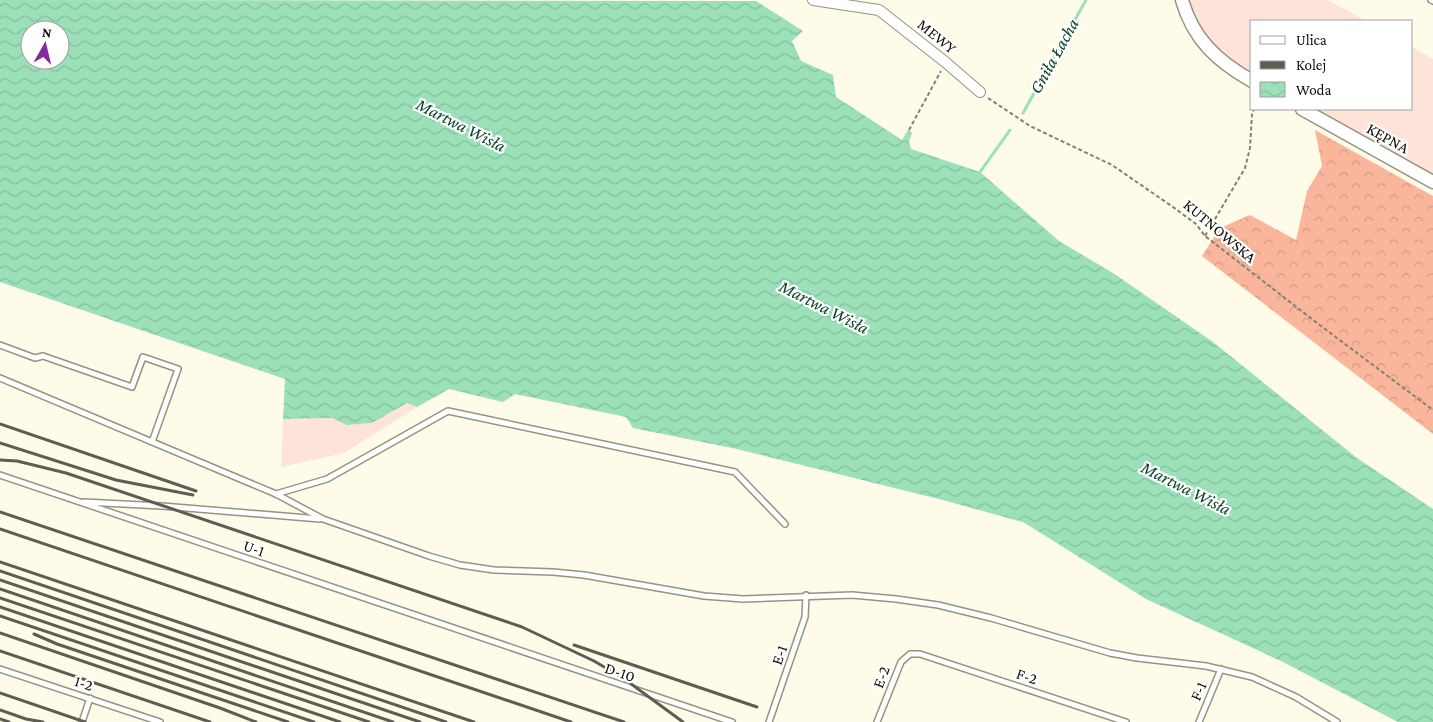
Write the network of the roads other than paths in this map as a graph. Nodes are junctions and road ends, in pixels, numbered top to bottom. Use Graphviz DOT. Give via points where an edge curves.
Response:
graph roads {
  1 [pos="813,0"];
  2 [pos="1182,0"];
  3 [pos="881,5"];
  4 [pos="1250,80"];
  5 [pos="980,92"];
  6 [pos="1304,110"];
  7 [pos="1433,182"];
  8 [pos="0,345"];
  9 [pos="0,378"];
  10 [pos="152,442"];
  11 [pos="0,475"];
  12 [pos="276,494"];
  13 [pos="77,502"];
  14 [pos="323,519"];
  15 [pos="785,524"];
  16 [pos="806,595"];
  17 [pos="500,645"];
  18 [pos="920,654"];
  19 [pos="0,669"];
  20 [pos="1221,669"];
  21 [pos="90,698"];
  22 [pos="82,722"];
  23 [pos="160,722"];
  24 [pos="732,722"];
  25 [pos="770,722"];
  26 [pos="877,722"];
  27 [pos="1126,722"];
  28 [pos="1198,722"];
  29 [pos="1337,722"];
  1 -- 3 [label="street, MEWY"];
  2 -- 4 [label="street" via="1190,22 1208,49"];
  3 -- 5 [label="street, MEWY"];
  6 -- 7 [label="street, KĘPNA"];
  8 -- 10 [label="lane" via="35,358 43,356 132,387 143,357 178,369"];
  9 -- 10 [label="lane"];
  10 -- 12 [label="lane"];
  11 -- 13 [label="lane, U-1"];
  12 -- 14 [label="lane"];
  12 -- 15 [label="lane" via="327,480 448,411 735,472"];
  13 -- 14 [label="lane"];
  13 -- 17 [label="lane, U-1"];
  14 -- 16 [label="lane" via="460,565 553,572 704,596 743,599"];
  16 -- 20 [label="lane" via="852,595 938,605 1110,653"];
  16 -- 25 [label="lane, E-1" via="804,617"];
  17 -- 24 [label="lane, D-10"];
  18 -- 26 [label="lane, E-2" via="910,654 901,662"];
  18 -- 27 [label="lane, F-2"];
  19 -- 21 [label="lane, 1-2"];
  20 -- 28 [label="lane, F-1"];
  20 -- 29 [label="lane" via="1274,685"];
  21 -- 22 [label="lane"];
  21 -- 23 [label="lane, 1-2"];
}
